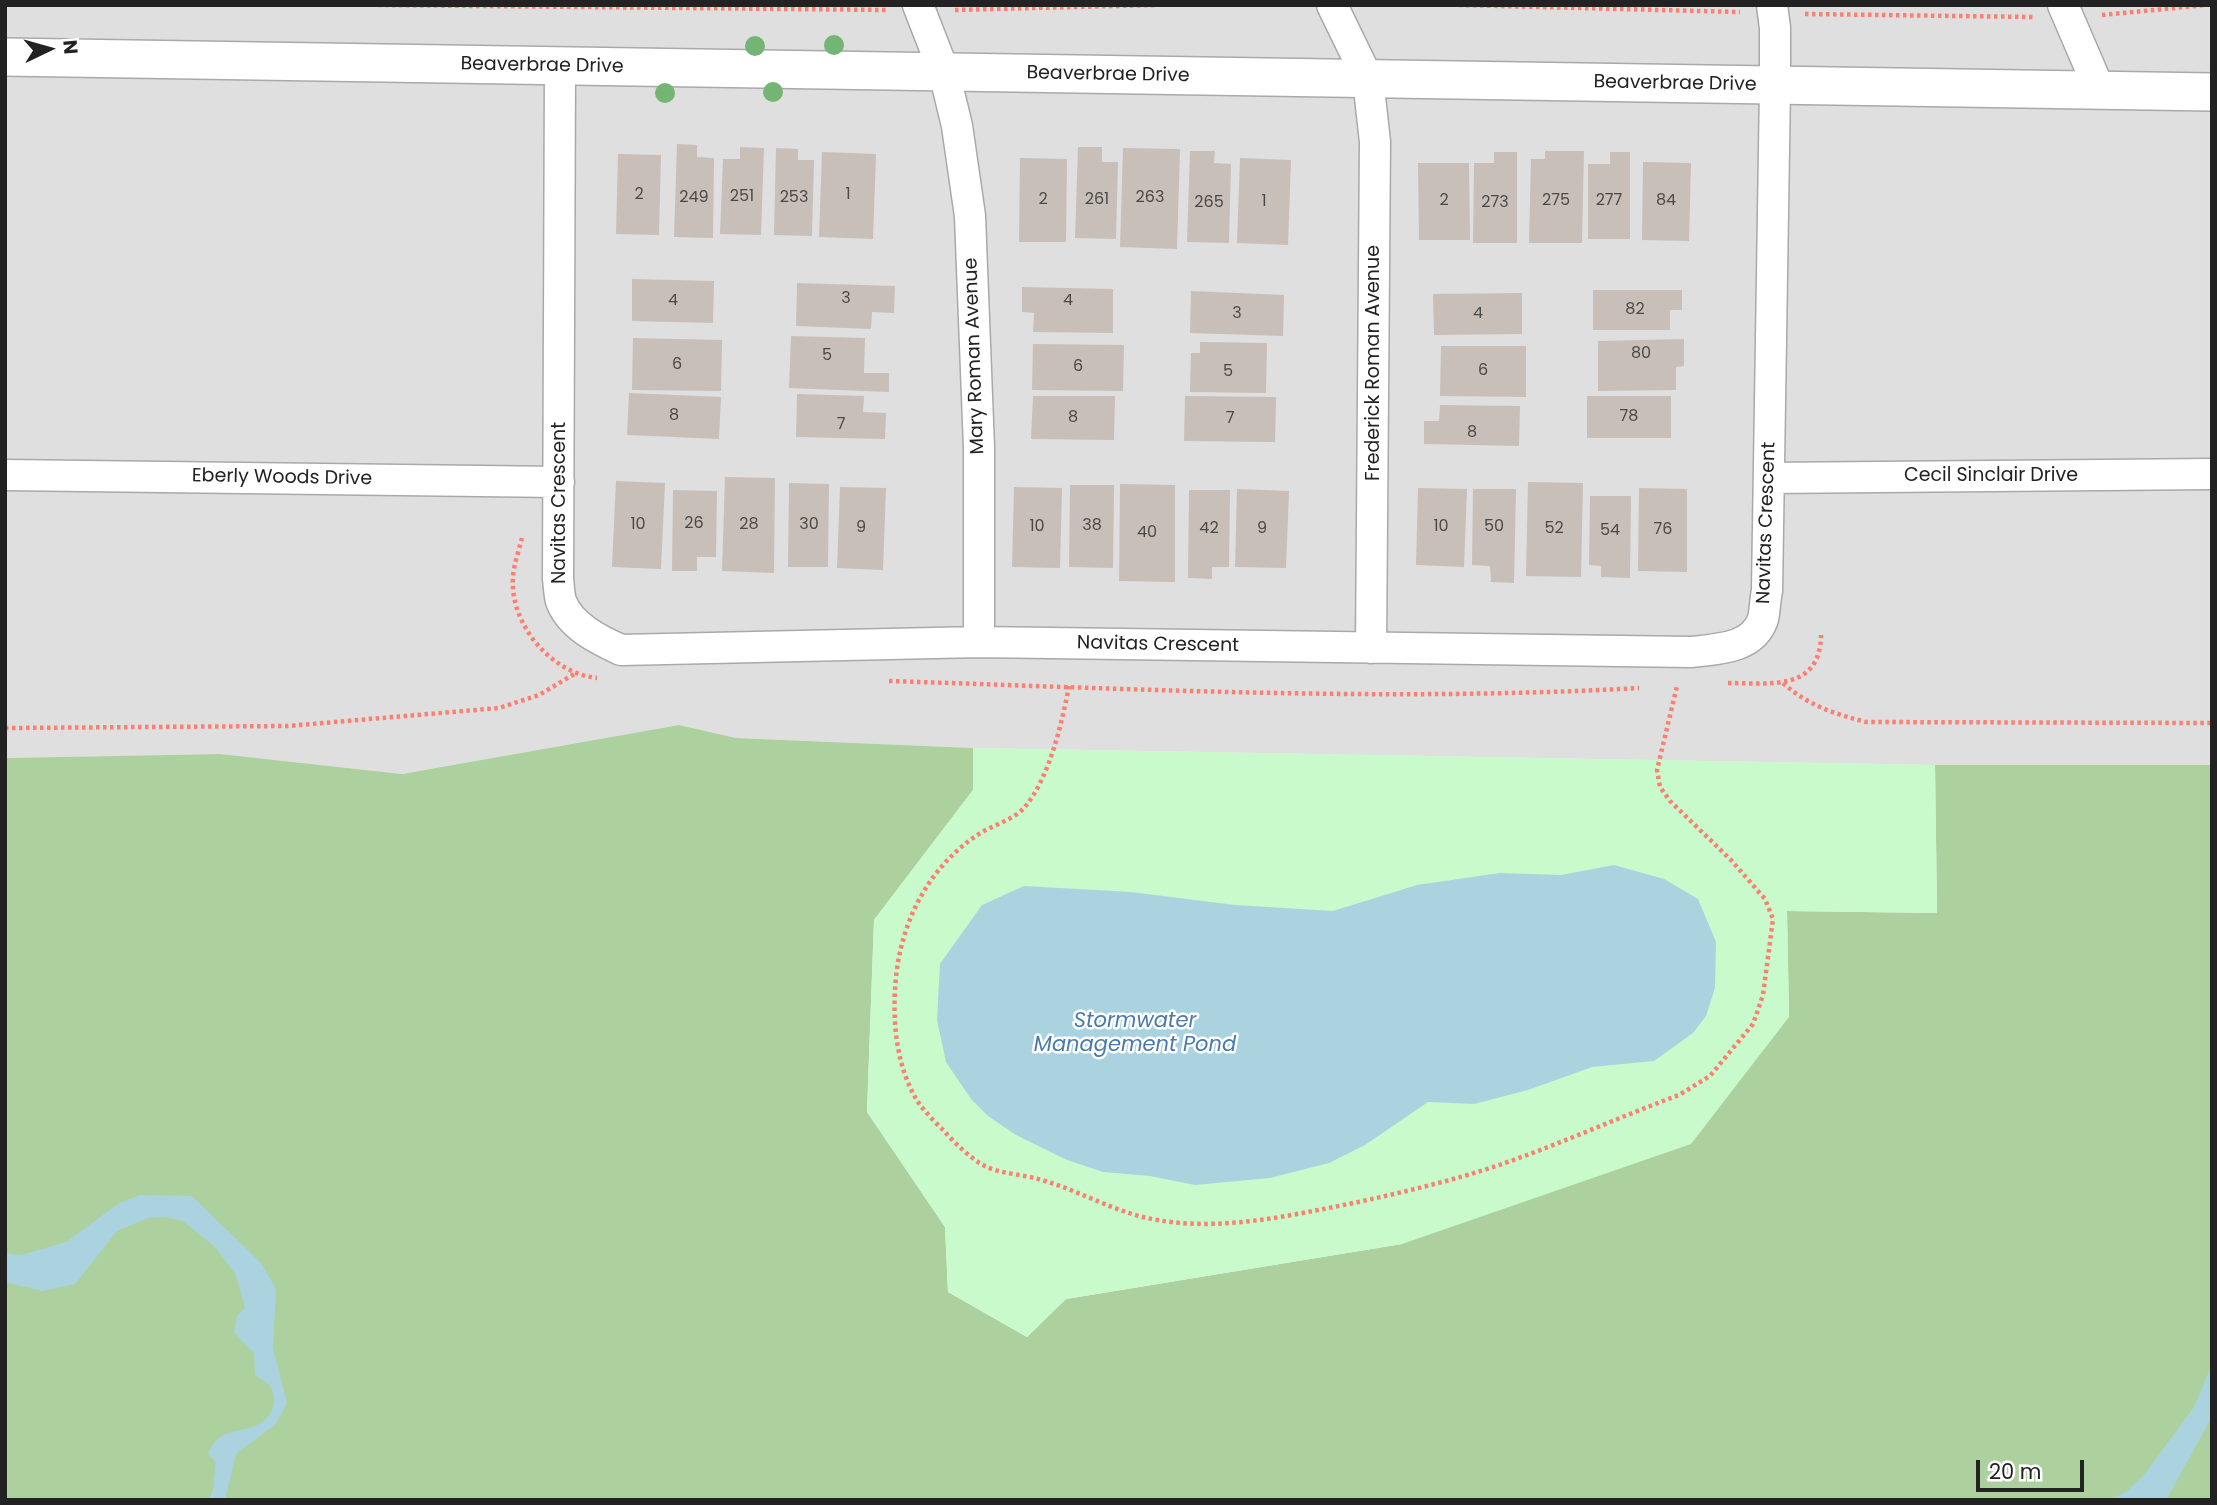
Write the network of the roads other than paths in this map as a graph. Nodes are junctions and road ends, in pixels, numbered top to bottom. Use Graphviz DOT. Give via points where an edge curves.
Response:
graph roads {
  1 [pos="1332,5"];
  2 [pos="919,8"];
  3 [pos="1772,9"];
  4 [pos="2065,11"];
  5 [pos="5,57"];
  6 [pos="560,66"];
  7 [pos="944,72"];
  8 [pos="1368,79"];
  9 [pos="1775,86"];
  10 [pos="2100,91"];
  11 [pos="2212,92"];
  12 [pos="2212,474"];
  13 [pos="5,475"];
  14 [pos="1769,478"];
  15 [pos="559,482"];
  16 [pos="979,642"];
  17 [pos="1371,648"];
  1 -- 8 [label="street, Frederick Roman Avenue"];
  2 -- 7 [label="street, Mary Roman Avenue"];
  3 -- 9 [label="street, Navitas Crescent"];
  4 -- 10 [label="street"];
  5 -- 6 [label="street, Beaverbrae Drive"];
  6 -- 7 [label="street, Beaverbrae Drive"];
  6 -- 15 [label="street, Navitas Crescent"];
  7 -- 8 [label="street, Beaverbrae Drive"];
  7 -- 16 [label="street, Mary Roman Avenue" via="960,139 970,216 979,447"];
  8 -- 9 [label="street, Beaverbrae Drive"];
  8 -- 17 [label="street, Frederick Roman Avenue" via="1375,142"];
  9 -- 10 [label="street, Beaverbrae Drive"];
  9 -- 14 [label="street, Navitas Crescent"];
  10 -- 11 [label="street, Beaverbrae Drive"];
  12 -- 14 [label="street, Cecil Sinclair Drive"];
  13 -- 15 [label="street, Eberly Woods Drive"];
  14 -- 17 [label="street, Navitas Crescent" via="1763,618 1749,638 1736,645 1691,652"];
  15 -- 16 [label="street, Navitas Crescent" via="562,603 594,638 621,650"];
  16 -- 17 [label="street, Navitas Crescent"];
}
